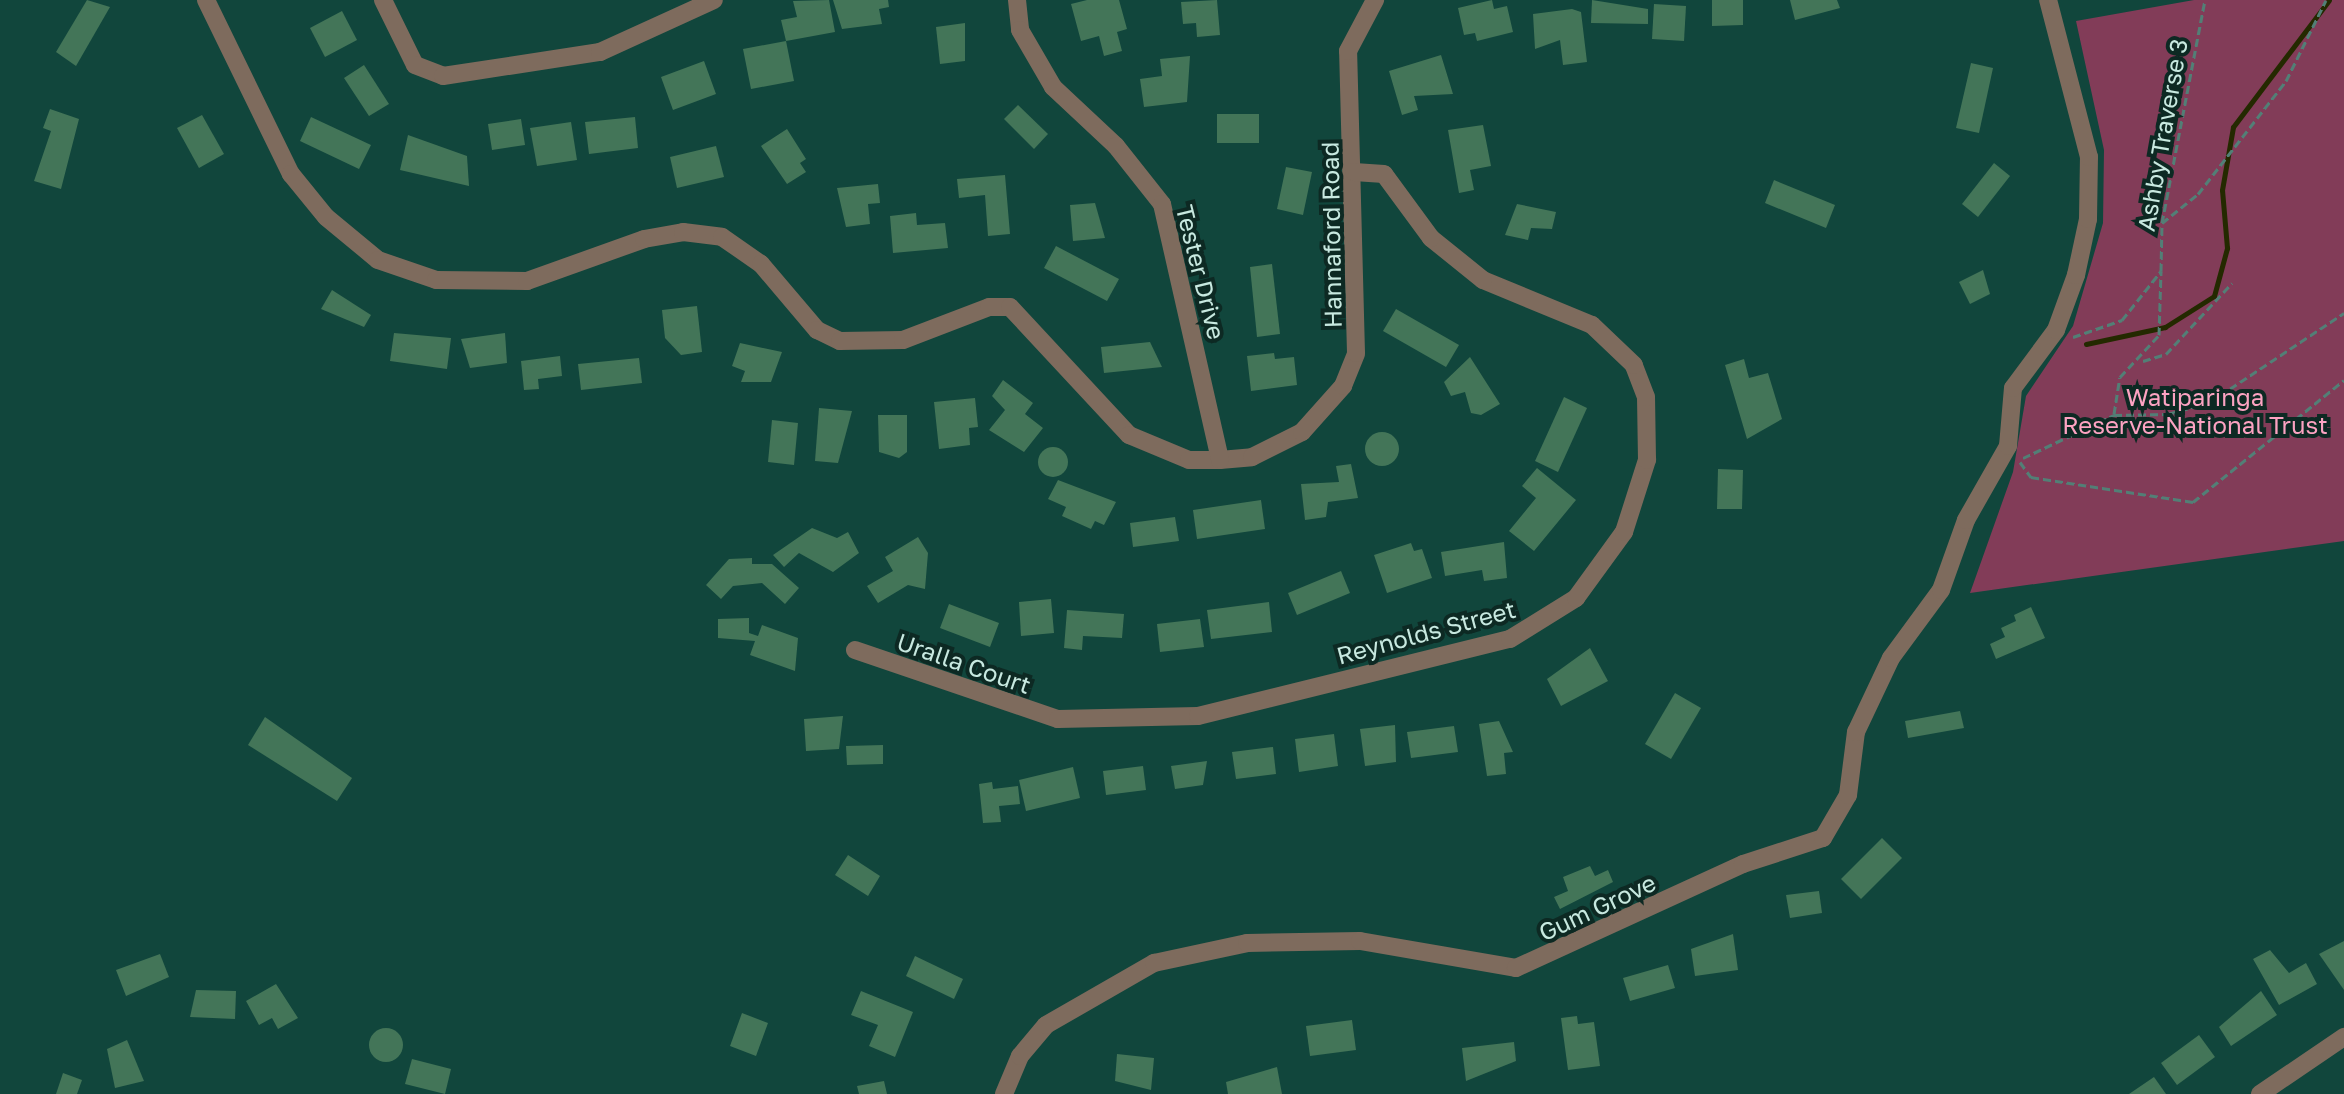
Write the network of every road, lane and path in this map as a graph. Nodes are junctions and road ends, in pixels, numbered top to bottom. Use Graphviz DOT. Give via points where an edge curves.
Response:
graph roads {
  1 [pos="206,0"];
  2 [pos="383,0"];
  3 [pos="714,0"];
  4 [pos="1017,0"];
  5 [pos="1375,0"];
  6 [pos="2048,0"];
  7 [pos="2205,0"];
  8 [pos="2326,0"];
  9 [pos="1354,172"];
  10 [pos="2162,223"];
  11 [pos="2161,271"];
  12 [pos="2232,283"];
  13 [pos="2344,313"];
  14 [pos="2041,351"];
  15 [pos="2139,362"];
  16 [pos="2344,380"];
  17 [pos="2114,415"];
  18 [pos="2013,453"];
  19 [pos="1220,460"];
  20 [pos="855,650"];
  21 [pos="1058,719"];
  22 [pos="2344,1037"];
  23 [pos="1004,1094"];
  24 [pos="2260,1094"];
  1 -- 19 [label="street, Hannaford Road" via="291,174 326,217 378,260 436,280 513,282 573,269 644,239 683,232 722,237 761,264 817,330 840,341 903,340 1010,307 1129,435 1189,460"];
  2 -- 3 [label="street" via="415,65 443,76 600,52"];
  4 -- 19 [label="street, Tester Drive" via="1020,30 1053,87 1116,146 1162,204"];
  5 -- 9 [label="street, Hannaford Road" via="1348,51"];
  6 -- 14 [label="street" via="2089,157 2089,204 2076,275"];
  7 -- 10 [label="path, Ashby Traverse 3"];
  8 -- 10 [label="path" via="2286,81 2198,194"];
  9 -- 19 [label="street, Hannaford Road" via="1360,319 1343,386 1280,447"];
  9 -- 21 [label="street, Reynolds Street" via="1384,174 1431,238 1483,280 1592,325 1634,365 1646,397 1647,460 1624,532 1576,598 1510,639 1212,713"];
  10 -- 11 [label="path, Ashby Traverse 3"];
  11 -- 14 [label="path" via="2122,320"];
  11 -- 15 [label="path, Ashby Traverse 3" via="2159,335"];
  12 -- 15 [label="path" via="2166,354"];
  13 -- 17 [label="path" via="2210,402 2168,414"];
  14 -- 18 [label="street" via="2013,388"];
  15 -- 17 [label="path, Ashby Traverse 3" via="2120,377"];
  16 -- 18 [label="path" via="2193,502 2031,477"];
  17 -- 18 [label="path"];
  18 -- 23 [label="street, Gum Grove" via="1966,520 1941,590 1891,658 1856,732 1848,795 1823,838 1743,864 1516,968 1360,941 1247,943 1154,963 1046,1025 1020,1056"];
  20 -- 21 [label="street, Uralla Court"];
  22 -- 24 [label="street"];
}
